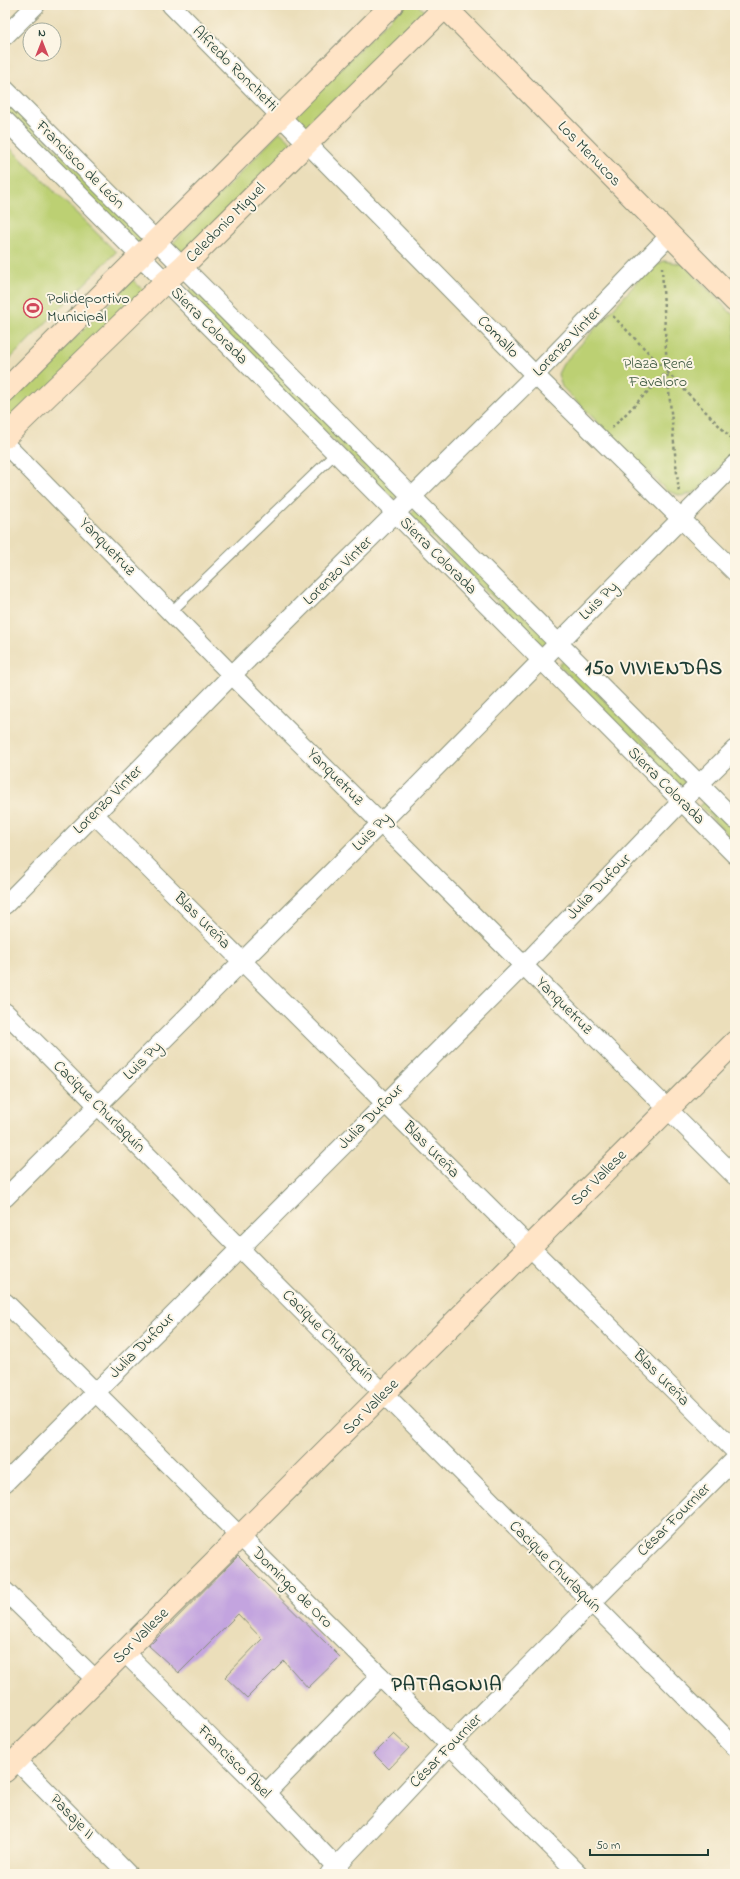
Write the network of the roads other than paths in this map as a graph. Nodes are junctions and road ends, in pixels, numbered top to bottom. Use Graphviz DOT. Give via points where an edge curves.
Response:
graph roads {
  1 [pos="36,5"];
  2 [pos="171,5"];
  3 [pos="392,5"];
  4 [pos="444,6"];
  5 [pos="5,36"];
  6 [pos="5,89"];
  7 [pos="282,116"];
  8 [pos="5,120"];
  9 [pos="308,142"];
  10 [pos="669,236"];
  11 [pos="156,241"];
  12 [pos="141,257"];
  13 [pos="182,268"];
  14 [pos="165,282"];
  15 [pos="735,301"];
  16 [pos="535,375"];
  17 [pos="5,391"];
  18 [pos="5,437"];
  19 [pos="5,444"];
  20 [pos="336,453"];
  21 [pos="735,464"];
  22 [pos="413,498"];
  23 [pos="396,514"];
  24 [pos="681,518"];
  25 [pos="735,572"];
  26 [pos="171,612"];
  27 [pos="558,643"];
  28 [pos="541,660"];
  29 [pos="232,675"];
  30 [pos="735,749"];
  31 [pos="699,784"];
  32 [pos="682,801"];
  33 [pos="94,814"];
  34 [pos="735,820"];
  35 [pos="381,823"];
  36 [pos="735,855"];
  37 [pos="5,905"];
  38 [pos="242,962"];
  39 [pos="524,965"];
  40 [pos="5,1012"];
  41 [pos="735,1042"];
  42 [pos="385,1104"];
  43 [pos="98,1106"];
  44 [pos="668,1109"];
  45 [pos="735,1176"];
  46 [pos="5,1198"];
  47 [pos="529,1248"];
  48 [pos="241,1249"];
  49 [pos="5,1302"];
  50 [pos="96,1393"];
  51 [pos="385,1393"];
  52 [pos="735,1451"];
  53 [pos="735,1459"];
  54 [pos="5,1483"];
  55 [pos="240,1536"];
  56 [pos="5,1592"];
  57 [pos="591,1604"];
  58 [pos="124,1652"];
  59 [pos="380,1676"];
  60 [pos="96,1680"];
  61 [pos="450,1745"];
  62 [pos="735,1747"];
  63 [pos="10,1766"];
  64 [pos="266,1793"];
  65 [pos="336,1872"];
  66 [pos="128,1874"];
  67 [pos="579,1874"];
  1 -- 5 [label="street"];
  2 -- 7 [label="street, Alfredo Ronchetti"];
  3 -- 7 [label="street"];
  4 -- 9 [label="street, Celedonio Miguel"];
  4 -- 10 [label="street, Los Menucos"];
  6 -- 11 [label="street, Francisco de León"];
  7 -- 9 [label="street, Comallo"];
  7 -- 11 [label="street"];
  8 -- 12 [label="street, Francisco de León"];
  9 -- 13 [label="street, Celedonio Miguel"];
  9 -- 16 [label="street, Comallo"];
  10 -- 15 [label="street, Los Menucos"];
  10 -- 16 [label="street, Lorenzo Vinter"];
  11 -- 12 [label="street"];
  11 -- 13 [label="street, Sierra Colorada"];
  12 -- 14 [label="street, Sierra Colorada"];
  12 -- 17 [label="street"];
  13 -- 14 [label="street, Celedonio Miguel"];
  13 -- 22 [label="street, Sierra Colorada"];
  14 -- 18 [label="street, Celedonio Miguel"];
  14 -- 20 [label="street, Sierra Colorada"];
  16 -- 22 [label="street, Lorenzo Vinter"];
  16 -- 24 [label="street, Comallo"];
  19 -- 26 [label="street, Yanquetruz"];
  20 -- 23 [label="street, Sierra Colorada"];
  20 -- 26 [label="lane"];
  21 -- 24 [label="street, Luis Py"];
  22 -- 23 [label="street, Lorenzo Vinter"];
  22 -- 27 [label="street, Sierra Colorada"];
  23 -- 28 [label="street, Sierra Colorada"];
  23 -- 29 [label="street, Lorenzo Vinter"];
  24 -- 25 [label="street, Comallo"];
  24 -- 27 [label="street, Luis Py"];
  26 -- 29 [label="street, Yanquetruz"];
  27 -- 28 [label="street, Luis Py"];
  27 -- 31 [label="street, Sierra Colorada"];
  28 -- 32 [label="street, Sierra Colorada"];
  28 -- 35 [label="street, Luis Py"];
  29 -- 33 [label="street, Lorenzo Vinter"];
  29 -- 35 [label="street, Yanquetruz"];
  30 -- 31 [label="street, Julia Dufour"];
  31 -- 32 [label="street, Julia Dufour"];
  31 -- 34 [label="street, Sierra Colorada"];
  32 -- 36 [label="street, Sierra Colorada"];
  32 -- 39 [label="street, Julia Dufour"];
  33 -- 37 [label="street, Lorenzo Vinter"];
  33 -- 38 [label="street, Blas Ureña"];
  35 -- 38 [label="street, Luis Py"];
  35 -- 39 [label="street, Yanquetruz"];
  38 -- 42 [label="street, Blas Ureña"];
  38 -- 43 [label="street, Luis Py"];
  39 -- 42 [label="street, Julia Dufour"];
  39 -- 44 [label="street, Yanquetruz"];
  40 -- 43 [label="street, Cacique Churlaquín"];
  41 -- 44 [label="street, Sor Vallese"];
  42 -- 47 [label="street, Blas Ureña"];
  42 -- 48 [label="street, Julia Dufour"];
  43 -- 46 [label="street, Luis Py"];
  43 -- 48 [label="street, Cacique Churlaquín"];
  44 -- 45 [label="street, Yanquetruz"];
  44 -- 47 [label="street, Sor Vallese"];
  47 -- 51 [label="street, Sor Vallese"];
  47 -- 52 [label="street, Blas Ureña"];
  48 -- 50 [label="street, Julia Dufour"];
  48 -- 51 [label="street, Cacique Churlaquín"];
  49 -- 50 [label="street, Domingo de Oro"];
  50 -- 54 [label="street, Julia Dufour"];
  50 -- 55 [label="street, Domingo de Oro"];
  51 -- 55 [label="street, Sor Vallese"];
  51 -- 57 [label="street, Cacique Churlaquín"];
  53 -- 57 [label="street, César Fournier"];
  55 -- 58 [label="street, Sor Vallese"];
  55 -- 59 [label="street, Domingo de Oro"];
  56 -- 60 [label="street"];
  57 -- 61 [label="street, César Fournier"];
  57 -- 62 [label="street, Cacique Churlaquín"];
  58 -- 60 [label="street, Sor Vallese"];
  58 -- 64 [label="street, Francisco Abel"];
  59 -- 61 [label="street, Domingo de Oro"];
  59 -- 64 [label="street"];
  60 -- 63 [label="street, Sor Vallese"];
  61 -- 65 [label="street, César Fournier"];
  61 -- 67 [label="street, Domingo de Oro"];
  63 -- 66 [label="street, Pasaje II"];
  64 -- 65 [label="street, Francisco Abel"];
}
